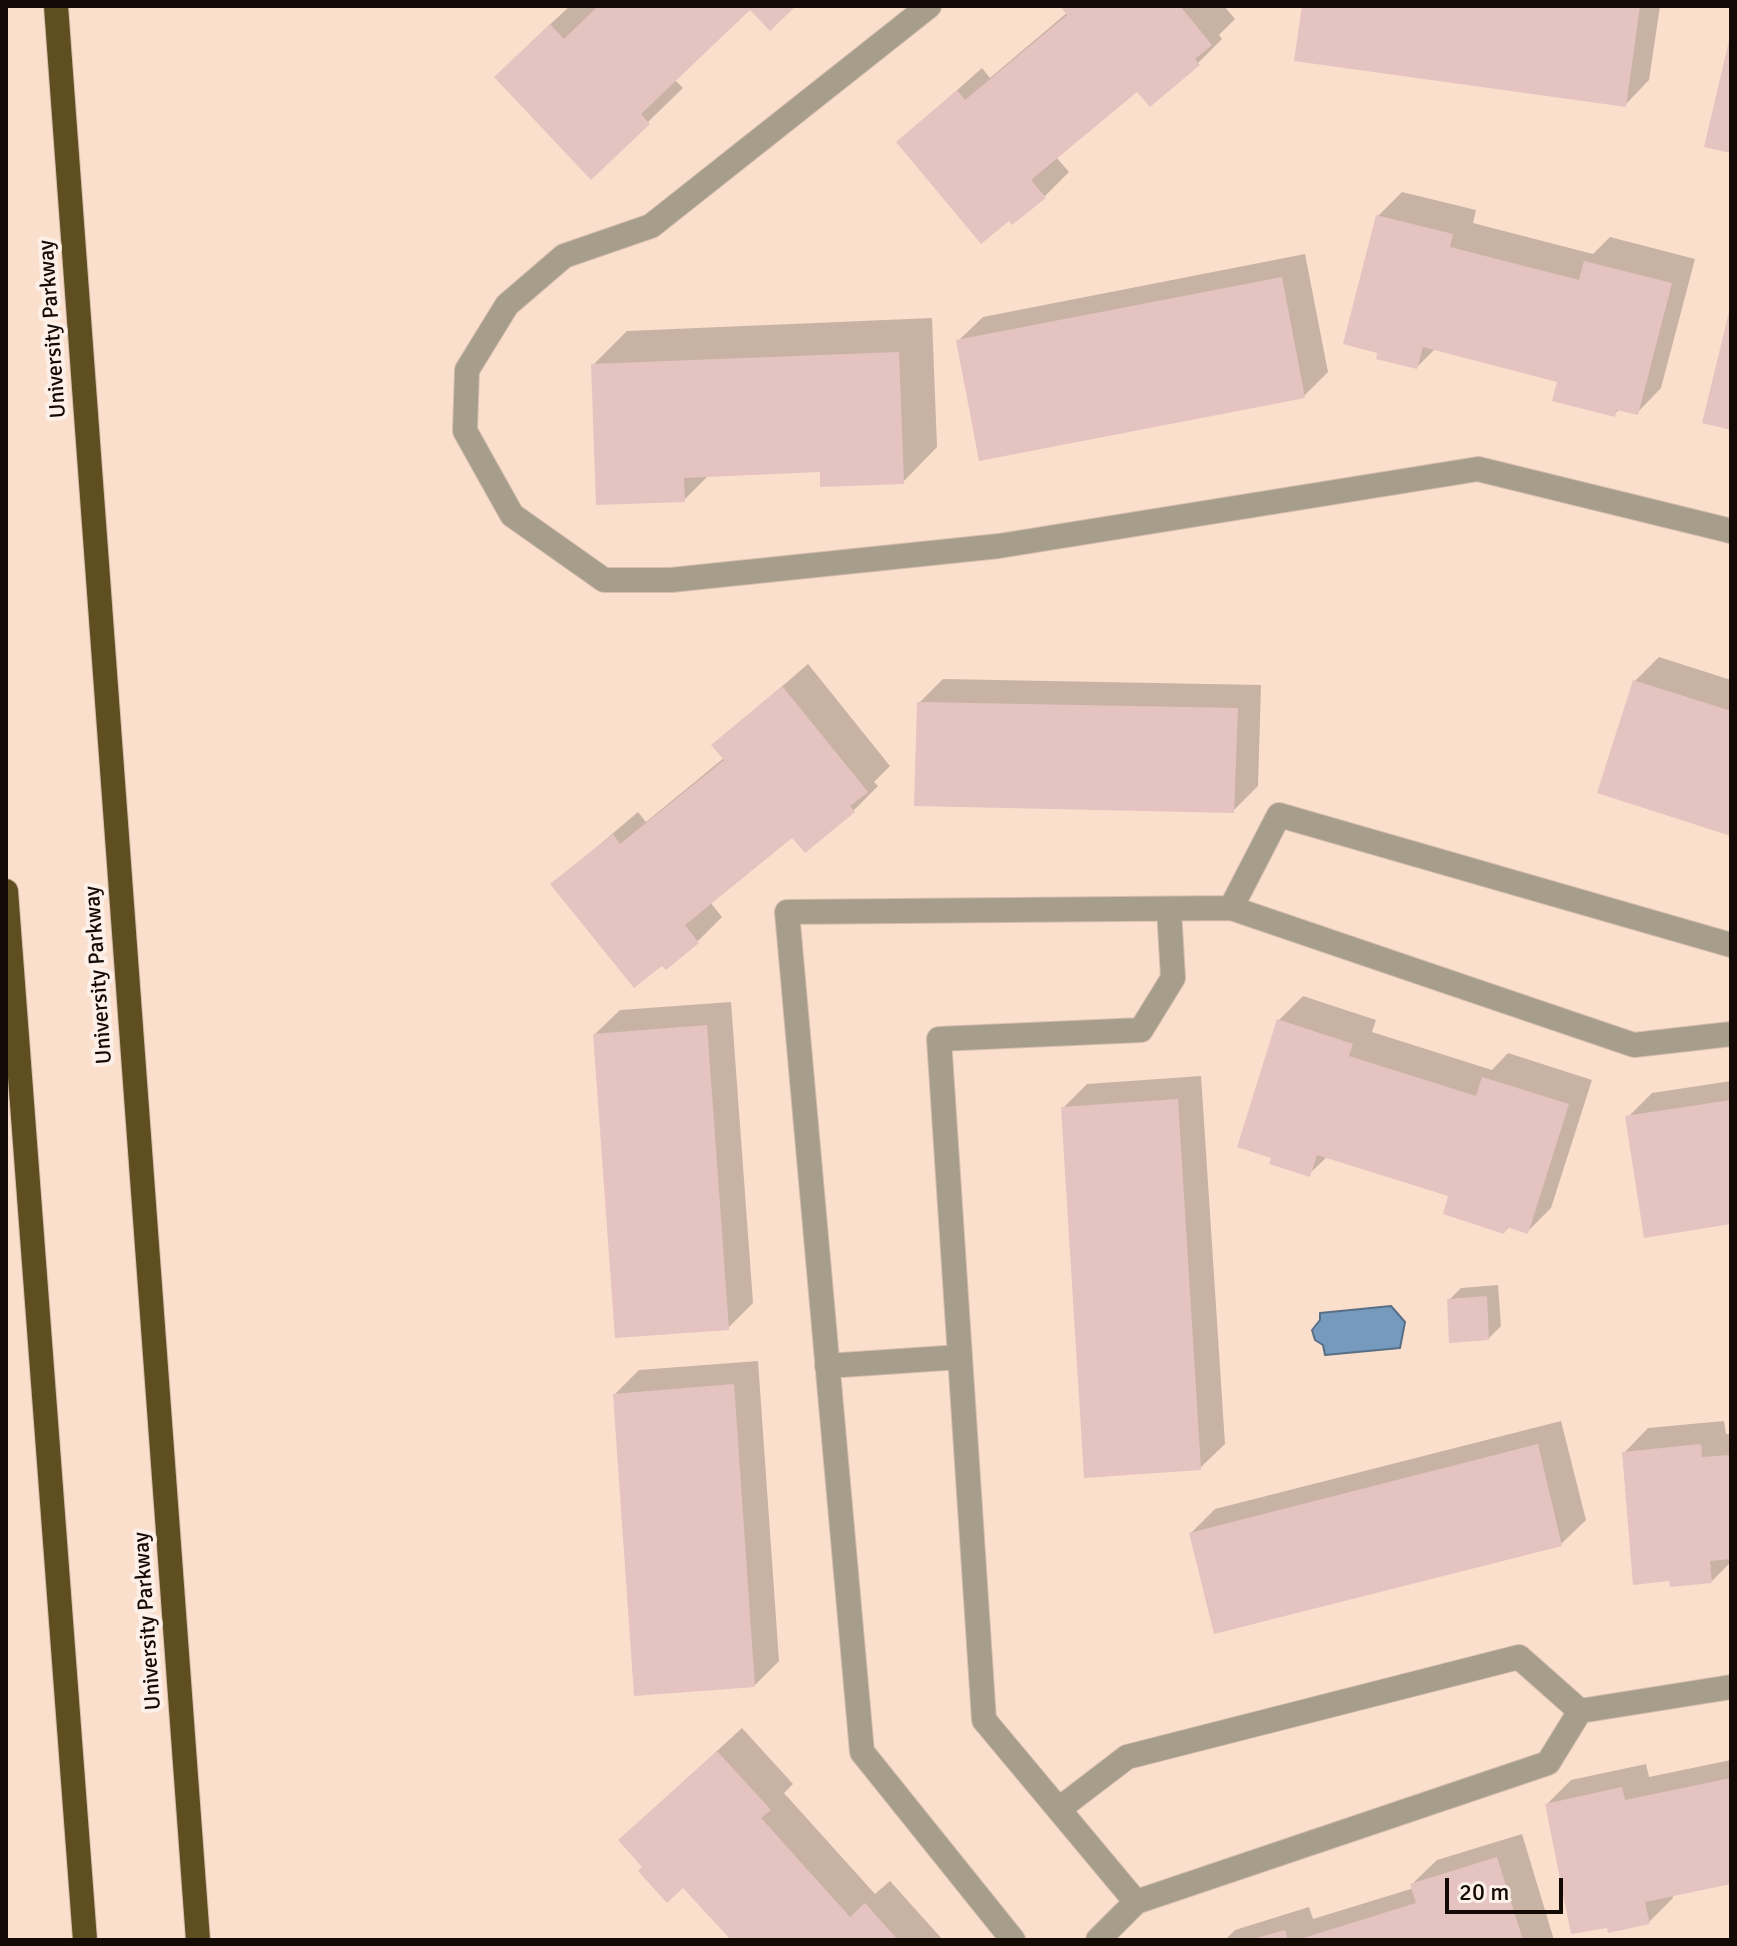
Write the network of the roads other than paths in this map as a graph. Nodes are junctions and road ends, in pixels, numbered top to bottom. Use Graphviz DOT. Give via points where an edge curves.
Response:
graph roads {
  1 [pos="56,6"];
  2 [pos="929,6"];
  3 [pos="1731,531"];
  4 [pos="6,891"];
  5 [pos="1231,908"];
  6 [pos="1169,909"];
  7 [pos="1731,945"];
  8 [pos="1731,1034"];
  9 [pos="960,1357"];
  10 [pos="827,1366"];
  11 [pos="1731,1687"];
  12 [pos="1580,1711"];
  13 [pos="1059,1809"];
  14 [pos="1136,1902"];
  15 [pos="85,1940"];
  16 [pos="198,1940"];
  17 [pos="1013,1940"];
  18 [pos="1098,1940"];
  1 -- 16 [label="highway, University Parkway"];
  2 -- 3 [label="street" via="651,226 564,256 507,305 467,370 465,431 512,515 604,580 671,580 999,546 1478,469"];
  4 -- 15 [label="highway"];
  5 -- 6 [label="street"];
  5 -- 7 [label="street" via="1279,815"];
  5 -- 8 [label="street" via="1634,1045"];
  6 -- 9 [label="street" via="1173,978 1141,1030 939,1039"];
  6 -- 10 [label="street" via="787,912"];
  9 -- 10 [label="street"];
  9 -- 13 [label="street" via="984,1720"];
  10 -- 17 [label="street" via="862,1752"];
  11 -- 12 [label="street"];
  12 -- 13 [label="street" via="1519,1657 1127,1757"];
  12 -- 14 [label="street" via="1548,1763"];
  13 -- 14 [label="street"];
  14 -- 18 [label="street"];
}
